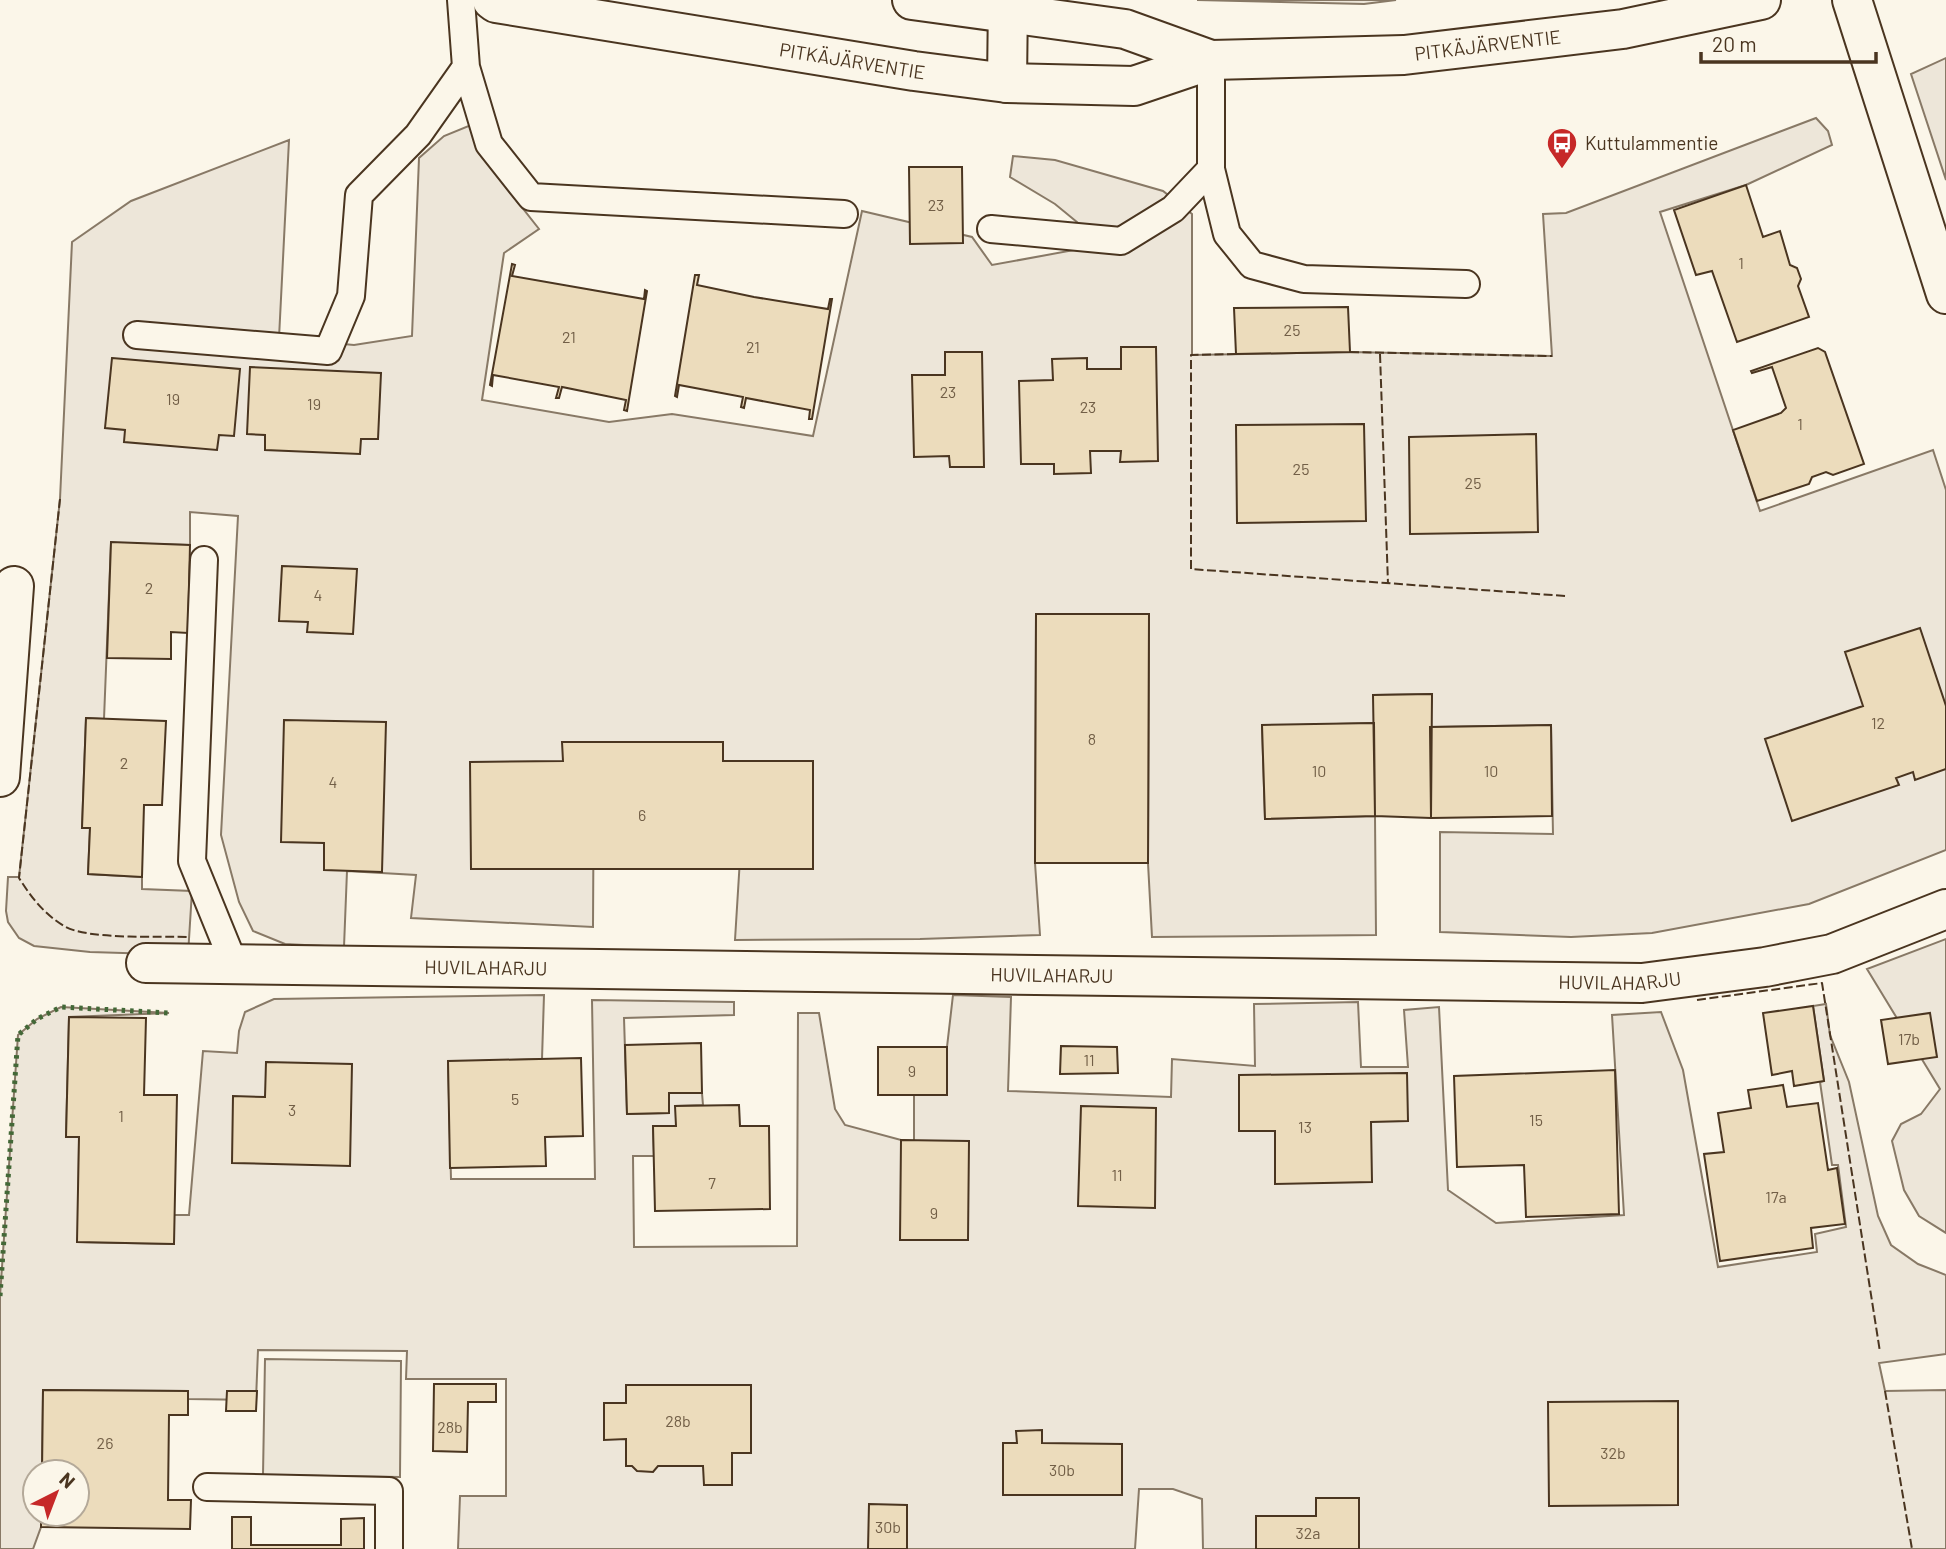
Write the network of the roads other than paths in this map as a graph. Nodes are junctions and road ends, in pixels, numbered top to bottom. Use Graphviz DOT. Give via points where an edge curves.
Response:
graph roads {
  1 [pos="461,0"];
  2 [pos="492,0"];
  3 [pos="912,0"];
  4 [pos="1761,0"];
  5 [pos="1852,0"];
  6 [pos="1008,6"];
  7 [pos="1211,60"];
  8 [pos="466,67"];
  9 [pos="1007,83"];
  10 [pos="1211,169"];
  11 [pos="844,214"];
  12 [pos="991,229"];
  13 [pos="1466,284"];
  14 [pos="1946,294"];
  15 [pos="136,335"];
  16 [pos="204,560"];
  17 [pos="14,586"];
  18 [pos="2,719"];
  19 [pos="0,778"];
  20 [pos="1946,909"];
  21 [pos="146,963"];
  22 [pos="234,964"];
  23 [pos="207,1487"];
  24 [pos="388,1549"];
  1 -- 8 [label="lane"];
  2 -- 9 [label="street, PITKÄJÄRVENTIE"];
  3 -- 6 [label="street, PITKÄJÄRVENTIE"];
  4 -- 7 [label="street, PITKÄJÄRVENTIE" via="1623,29 1404,55"];
  5 -- 14 [label="street"];
  6 -- 7 [label="street, PITKÄJÄRVENTIE" via="1125,29"];
  6 -- 9 [label="street"];
  7 -- 9 [label="street, PITKÄJÄRVENTIE" via="1134,86"];
  7 -- 10 [label="lane"];
  8 -- 11 [label="lane" via="489,144 531,197"];
  8 -- 15 [label="lane" via="418,135 359,195 351,296 328,351"];
  10 -- 12 [label="lane" via="1173,209 1121,241"];
  10 -- 13 [label="lane" via="1227,234 1252,265 1304,279"];
  16 -- 22 [label="lane" via="192,861"];
  17 -- 18 [label="street"];
  18 -- 19 [label="street"];
  20 -- 22 [label="street, HUVILAHARJU" via="1832,954 1642,984"];
  21 -- 22 [label="street, HUVILAHARJU"];
  23 -- 24 [label="lane" via="389,1491"];
}
